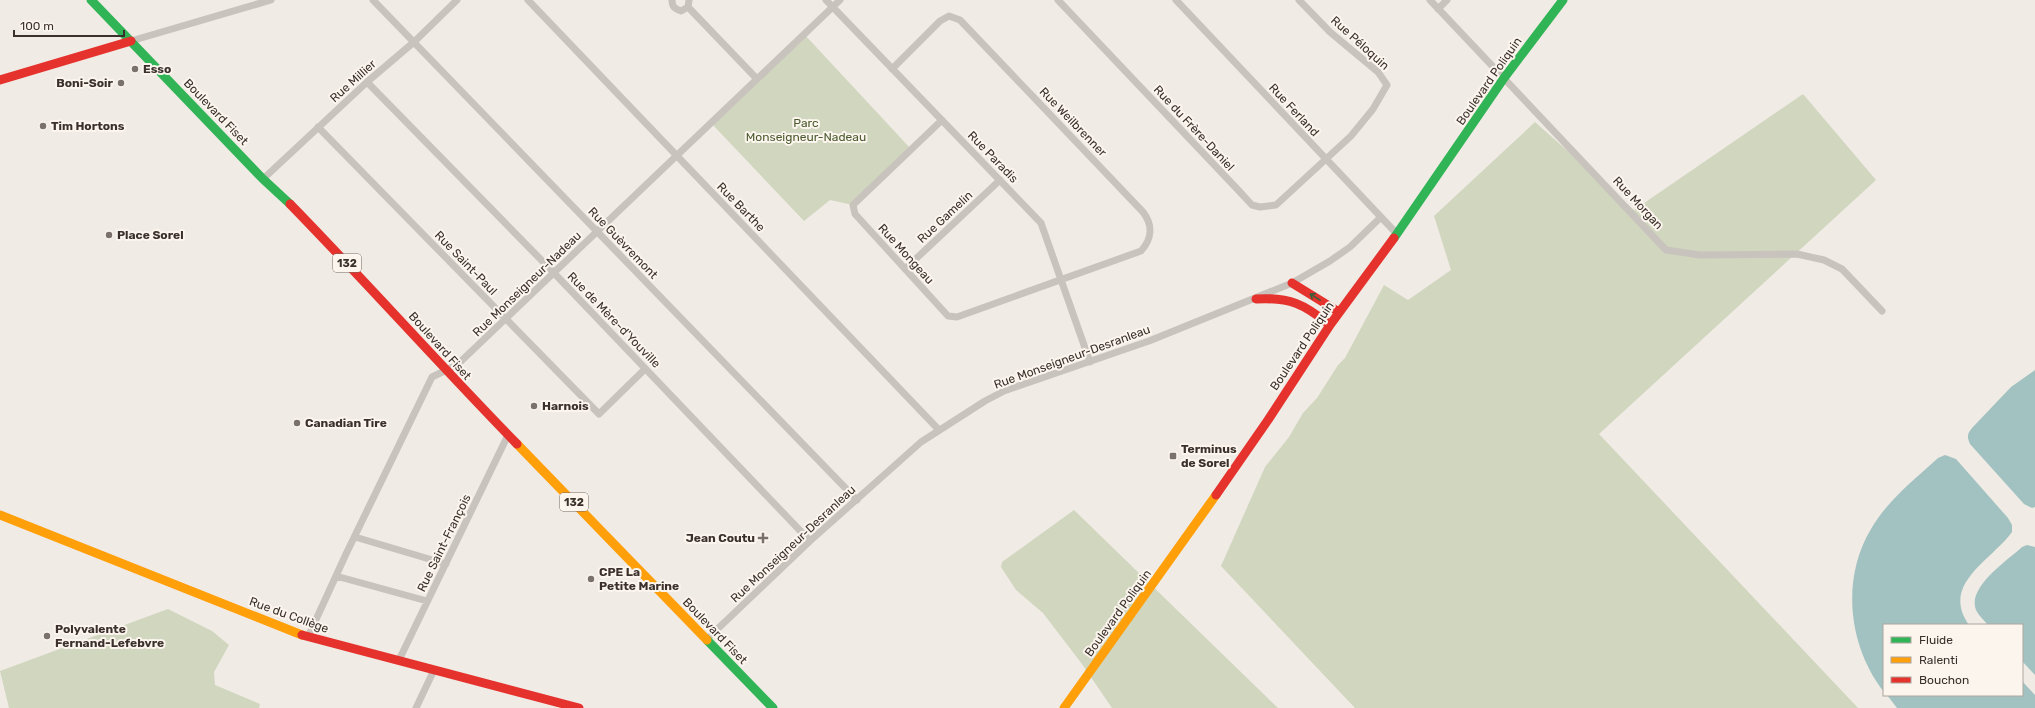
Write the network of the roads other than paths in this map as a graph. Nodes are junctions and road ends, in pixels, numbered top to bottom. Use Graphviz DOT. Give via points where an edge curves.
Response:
graph roads {
  1 [pos="91,0"];
  2 [pos="271,0"];
  3 [pos="373,0"];
  4 [pos="457,0"];
  5 [pos="528,0"];
  6 [pos="672,0"];
  7 [pos="826,0"];
  8 [pos="840,0"];
  9 [pos="1058,0"];
  10 [pos="1176,0"];
  11 [pos="1299,0"];
  12 [pos="1430,0"];
  13 [pos="1447,0"];
  14 [pos="1563,0"];
  15 [pos="689,3"];
  16 [pos="833,7"];
  17 [pos="1438,9"];
  18 [pos="131,41"];
  19 [pos="414,42"];
  20 [pos="892,68"];
  21 [pos="1504,78"];
  22 [pos="757,79"];
  23 [pos="0,80"];
  24 [pos="367,82"];
  25 [pos="942,120"];
  26 [pos="318,127"];
  27 [pos="677,156"];
  28 [pos="1326,160"];
  29 [pos="263,179"];
  30 [pos="1000,180"];
  31 [pos="1381,217"];
  32 [pos="597,232"];
  33 [pos="1396,234"];
  34 [pos="905,269"];
  35 [pos="554,273"];
  36 [pos="1062,280"];
  37 [pos="1292,282"];
  38 [pos="1256,298"];
  39 [pos="1304,304"];
  40 [pos="1882,311"];
  41 [pos="1339,312"];
  42 [pos="506,319"];
  43 [pos="1330,325"];
  44 [pos="1090,362"];
  45 [pos="645,369"];
  46 [pos="446,372"];
  47 [pos="939,430"];
  48 [pos="508,435"];
  49 [pos="857,500"];
  50 [pos="0,515"];
  51 [pos="355,537"];
  52 [pos="810,541"];
  53 [pos="446,564"];
  54 [pos="336,576"];
  55 [pos="428,601"];
  56 [pos="308,637"];
  57 [pos="707,639"];
  58 [pos="399,660"];
  59 [pos="434,670"];
  60 [pos="416,708"];
  61 [pos="579,708"];
  62 [pos="773,708"];
  63 [pos="1064,708"];
  1 -- 18 [label="street, Boulevard Fiset / 132"];
  2 -- 18 [label="street"];
  3 -- 19 [label="street, Rue Guèvremont"];
  4 -- 19 [label="street, Rue Millier"];
  5 -- 27 [label="street, Rue Barthe"];
  6 -- 15 [label="street" via="675,9 681,11"];
  7 -- 16 [label="street, Rue Paradis"];
  8 -- 16 [label="street, Rue Monseigneur-Nadeau"];
  9 -- 28 [label="street, Rue du Frère-Daniel" via="1252,205 1276,205"];
  10 -- 28 [label="street, Rue Ferland"];
  11 -- 28 [label="street, Rue Péloquin" via="1330,32 1378,72 1387,85 1356,130"];
  12 -- 17 [label="street, Rue Morgan"];
  13 -- 17 [label="street"];
  14 -- 21 [label="street, Boulevard Poliquin"];
  15 -- 22 [label="street"];
  16 -- 20 [label="street, Rue Paradis"];
  16 -- 22 [label="street, Rue Monseigneur-Nadeau"];
  17 -- 21 [label="street, Rue Morgan"];
  18 -- 23 [label="street"];
  18 -- 29 [label="street, Boulevard Fiset / 132"];
  19 -- 24 [label="street, Rue Millier"];
  19 -- 32 [label="street, Rue Guèvremont"];
  20 -- 25 [label="street, Rue Paradis"];
  20 -- 36 [label="street, Rue Weilbrenner" via="940,21 949,16 960,20 1143,212 1148,219 1150,232 1148,243 1141,251"];
  21 -- 33 [label="street, Boulevard Poliquin"];
  21 -- 40 [label="street, Rue Morgan" via="1666,250 1700,255 1797,254 1824,260 1842,269"];
  22 -- 27 [label="street, Rue Monseigneur-Nadeau"];
  24 -- 26 [label="street, Rue Millier"];
  24 -- 35 [label="street, Rue de Mère-d'Youville"];
  25 -- 30 [label="street, Rue Paradis"];
  25 -- 34 [label="street, Rue Mongeau" via="853,205 855,214"];
  26 -- 29 [label="street, Rue Millier"];
  26 -- 42 [label="street, Rue Saint-Paul"];
  27 -- 32 [label="street, Rue Monseigneur-Nadeau"];
  27 -- 47 [label="street, Rue Barthe"];
  28 -- 31 [label="street, Rue Ferland"];
  29 -- 46 [label="street, Boulevard Fiset / 132" via="285,198 382,299"];
  30 -- 34 [label="street, Rue Gamelin"];
  30 -- 36 [label="street, Rue Paradis" via="1041,223"];
  31 -- 33 [label="street, Rue Ferland"];
  31 -- 37 [label="street, Rue Monseigneur-Desranleau" via="1350,247"];
  32 -- 35 [label="street, Rue Monseigneur-Nadeau"];
  32 -- 49 [label="street, Rue Guèvremont"];
  33 -- 41 [label="street, Boulevard Poliquin"];
  34 -- 36 [label="street, Rue Mongeau" via="948,316 957,317"];
  35 -- 42 [label="street, Rue Monseigneur-Nadeau"];
  35 -- 45 [label="street, Rue de Mère-d'Youville"];
  36 -- 44 [label="street, Rue Paradis"];
  37 -- 38 [label="street, Rue Monseigneur-Desranleau"];
  37 -- 39 [label="street"];
  41 -- 37 [label="street, one-way"];
  38 -- 39 [label="street" via="1282,298"];
  38 -- 44 [label="street, Rue Monseigneur-Desranleau"];
  39 -- 43 [label="street"];
  41 -- 43 [label="street, Boulevard Poliquin"];
  42 -- 45 [label="street, Rue Saint-Paul" via="599,414"];
  42 -- 46 [label="street, Rue Monseigneur-Nadeau" via="457,365"];
  43 -- 63 [label="street, Boulevard Poliquin" via="1268,420"];
  44 -- 47 [label="street, Rue Monseigneur-Desranleau" via="1004,391"];
  45 -- 52 [label="street, Rue de Mère-d'Youville"];
  46 -- 48 [label="street, Boulevard Fiset / 132"];
  46 -- 51 [label="street, Rue Monseigneur-Nadeau" via="432,377"];
  47 -- 49 [label="street, Rue Monseigneur-Desranleau" via="921,442"];
  48 -- 53 [label="street, Rue Saint-François"];
  48 -- 57 [label="street, Boulevard Fiset / 132"];
  49 -- 52 [label="street, Rue Monseigneur-Desranleau"];
  50 -- 56 [label="street, Rue du Collège"];
  51 -- 53 [label="street"];
  51 -- 54 [label="street, Rue Monseigneur-Nadeau"];
  52 -- 57 [label="street, Rue Monseigneur-Desranleau"];
  53 -- 55 [label="street, Rue Saint-François"];
  54 -- 55 [label="street"];
  54 -- 56 [label="street, Rue Monseigneur-Nadeau"];
  55 -- 58 [label="street, Rue Saint-François"];
  56 -- 58 [label="street, Rue du Collège"];
  57 -- 62 [label="street, Boulevard Fiset / 132"];
  58 -- 59 [label="street, Rue du Collège"];
  59 -- 60 [label="street"];
  59 -- 61 [label="street, Rue du Collège"];
}
